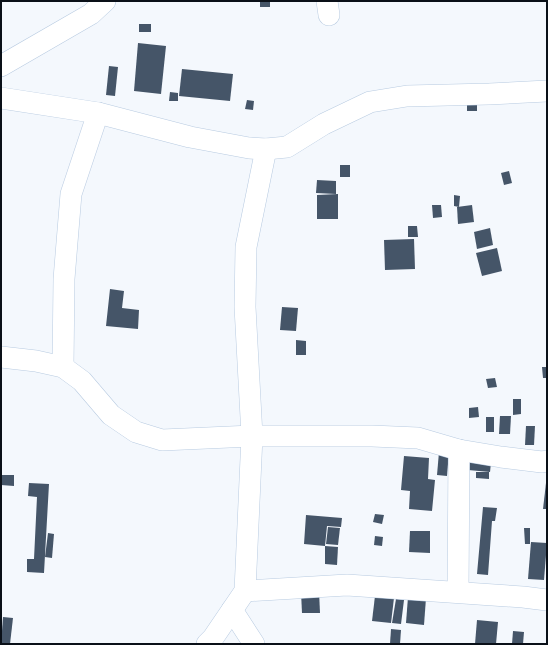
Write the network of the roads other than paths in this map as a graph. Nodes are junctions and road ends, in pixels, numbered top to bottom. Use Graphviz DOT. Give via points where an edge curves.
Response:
graph roads {
  1 [pos="105,1"];
  2 [pos="1,66"];
  3 [pos="547,91"];
  4 [pos="1,98"];
  5 [pos="98,113"];
  6 [pos="266,149"];
  7 [pos="1,357"];
  8 [pos="63,367"];
  9 [pos="252,436"];
  10 [pos="459,450"];
  11 [pos="547,461"];
  12 [pos="245,591"];
  13 [pos="458,592"];
  14 [pos="547,600"];
  15 [pos="232,610"];
  16 [pos="207,644"];
  17 [pos="254,644"];
  1 -- 2 [label="street" via="91,14"];
  3 -- 6 [label="street" via="407,96 370,102 324,124 287,147"];
  4 -- 5 [label="street"];
  5 -- 6 [label="street" via="190,137"];
  5 -- 8 [label="street" via="71,194 64,279"];
  6 -- 9 [label="street" via="246,247 245,307"];
  7 -- 8 [label="street"];
  8 -- 9 [label="street" via="82,380 111,415 136,432 162,440"];
  9 -- 10 [label="street" via="418,438"];
  9 -- 12 [label="street"];
  10 -- 11 [label="street" via="501,458"];
  10 -- 13 [label="street"];
  12 -- 13 [label="street" via="347,585"];
  12 -- 15 [label="street"];
  13 -- 14 [label="street"];
  15 -- 16 [label="street"];
  15 -- 17 [label="street"];
}
